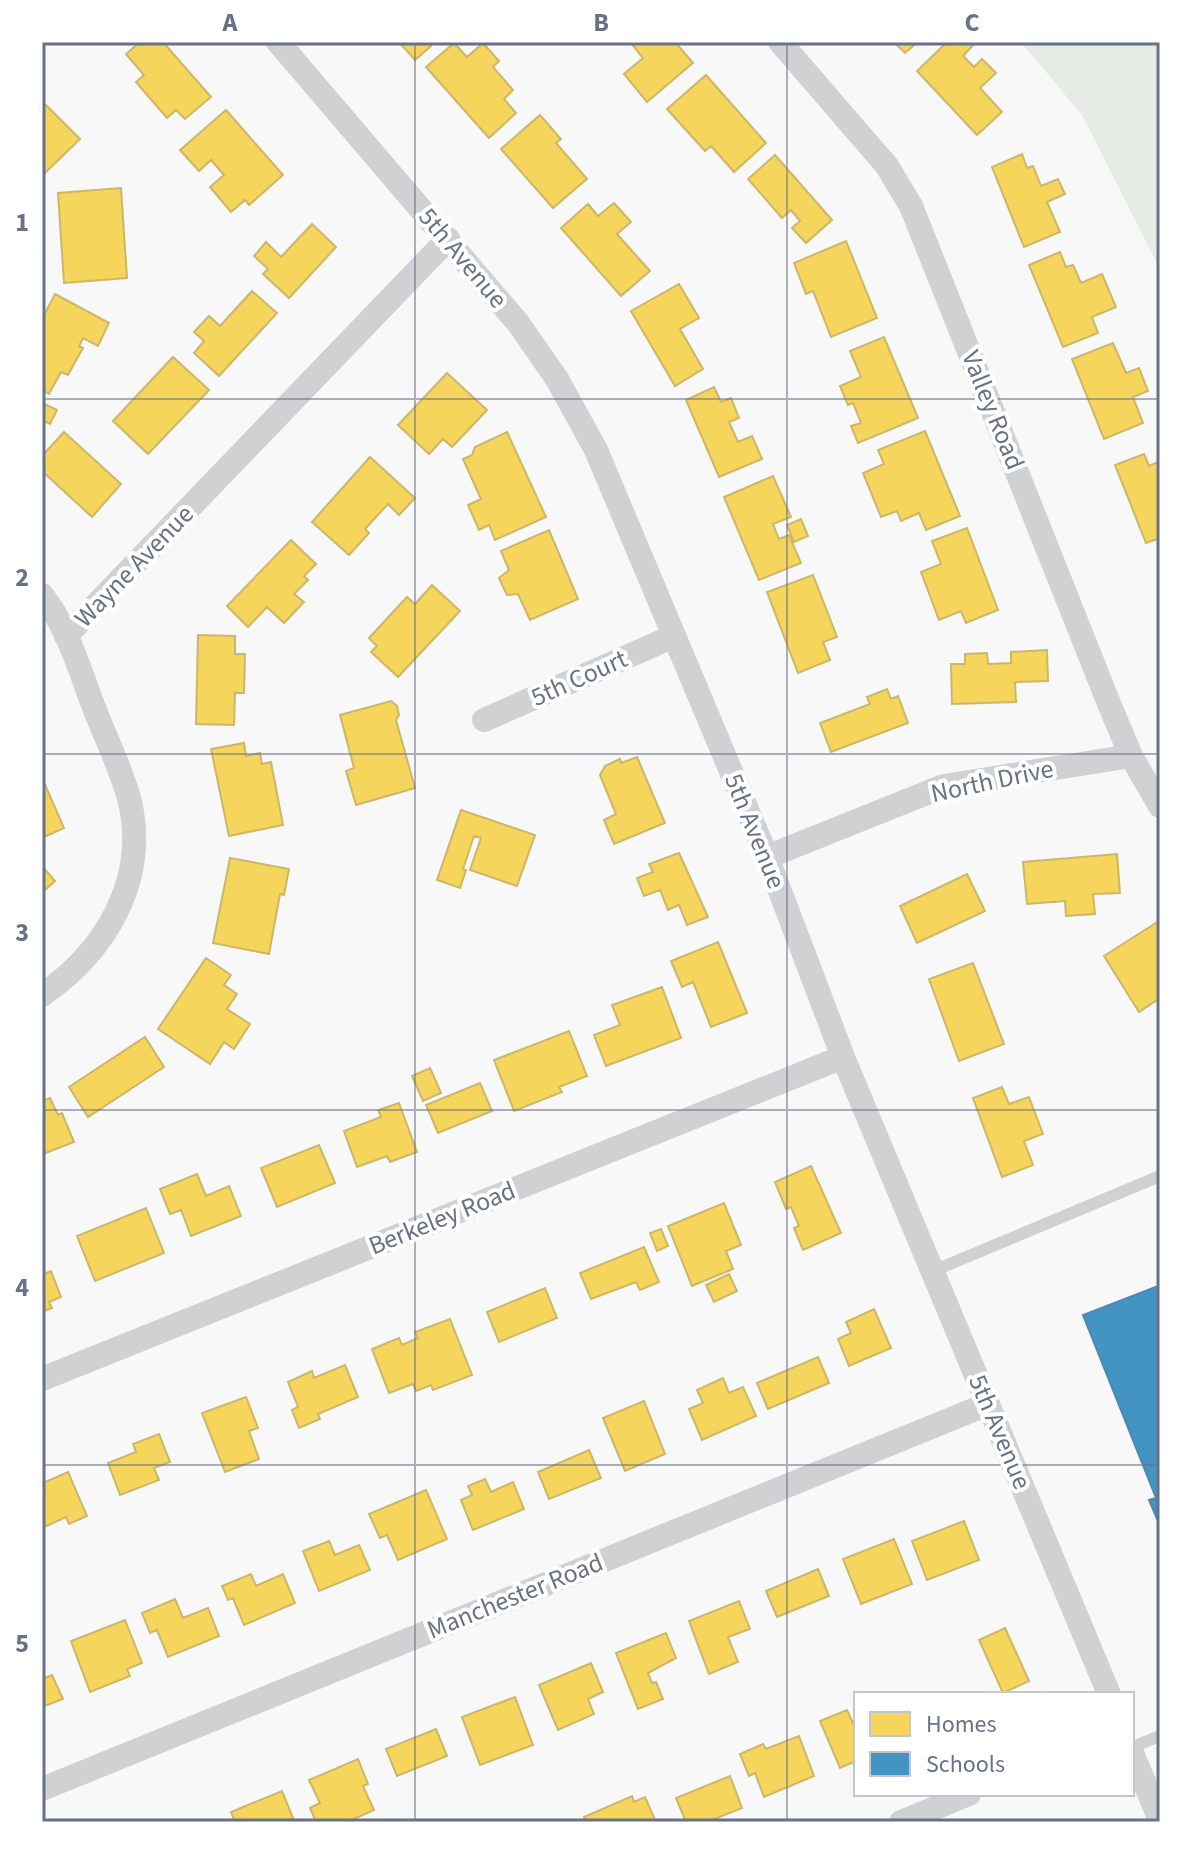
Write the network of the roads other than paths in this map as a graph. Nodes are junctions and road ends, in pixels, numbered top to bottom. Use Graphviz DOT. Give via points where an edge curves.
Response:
graph roads {
  1 [pos="278,42"];
  2 [pos="780,42"];
  3 [pos="448,239"];
  4 [pos="42,595"];
  5 [pos="66,636"];
  6 [pos="674,636"];
  7 [pos="484,720"];
  8 [pos="1131,756"];
  9 [pos="1160,806"];
  10 [pos="767,857"];
  11 [pos="42,995"];
  12 [pos="843,1057"];
  13 [pos="1160,1176"];
  14 [pos="933,1271"];
  15 [pos="42,1379"];
  16 [pos="988,1404"];
  17 [pos="1108,1692"];
  18 [pos="1160,1736"];
  19 [pos="1134,1749"];
  20 [pos="1134,1755"];
  21 [pos="42,1789"];
  22 [pos="964,1796"];
  23 [pos="1160,1820"];
  24 [pos="901,1822"];
  1 -- 3 [label="street, 5th Avenue"];
  2 -- 8 [label="street, Valley Road" via="887,166 911,206"];
  3 -- 5 [label="street, Wayne Avenue"];
  3 -- 6 [label="street, 5th Avenue" via="557,379 596,450"];
  4 -- 5 [label="street"];
  5 -- 11 [label="street, Wayne Avenue" via="129,800 133,852 112,923 92,953"];
  6 -- 7 [label="street, 5th Court"];
  6 -- 10 [label="street, 5th Avenue"];
  8 -- 9 [label="street, Valley Road"];
  8 -- 10 [label="street, North Drive" via="944,786"];
  10 -- 12 [label="street, 5th Avenue"];
  12 -- 14 [label="street, 5th Avenue"];
  12 -- 15 [label="street, Berkeley Road"];
  13 -- 14 [label="lane"];
  14 -- 16 [label="street, 5th Avenue"];
  16 -- 17 [label="street, 5th Avenue"];
  16 -- 21 [label="street, Manchester Road"];
  18 -- 19 [label="lane"];
  20 -- 23 [label="street"];
  22 -- 24 [label="street"];
}
